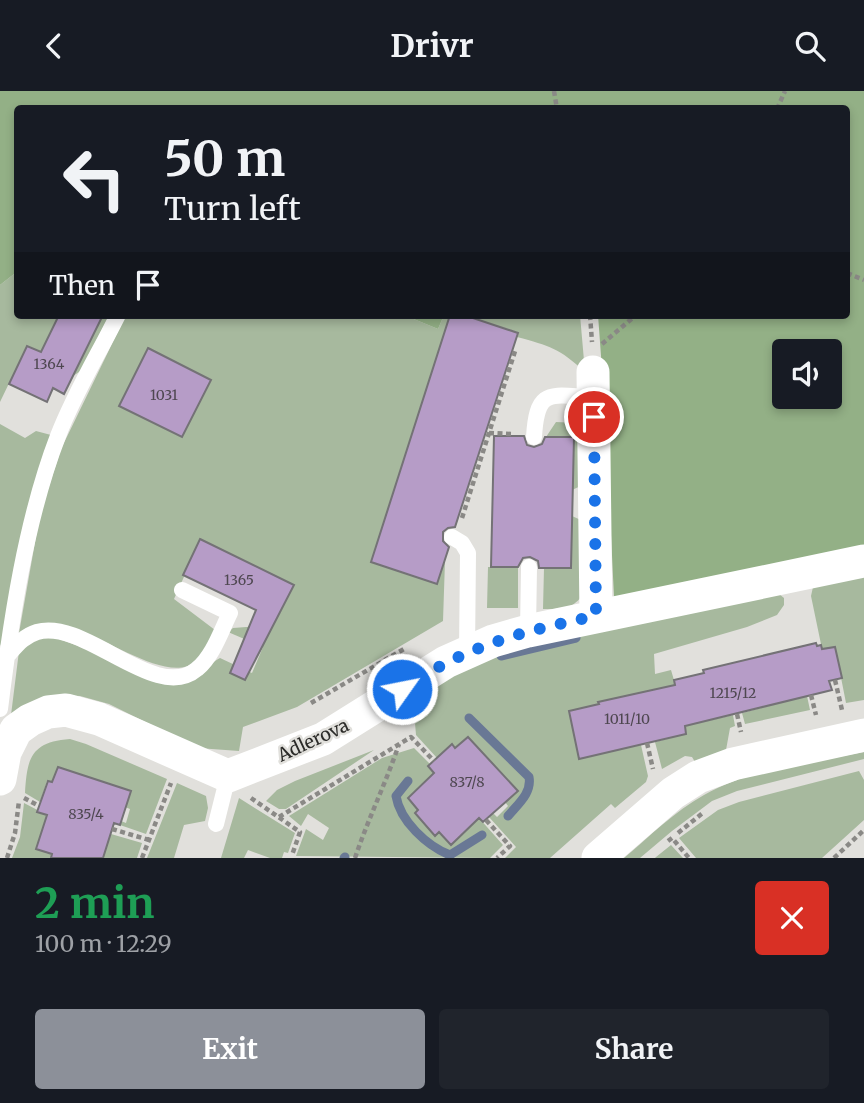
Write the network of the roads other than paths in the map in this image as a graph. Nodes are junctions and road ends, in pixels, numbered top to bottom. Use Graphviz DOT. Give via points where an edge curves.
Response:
graph roads {
  1 [pos="116,319"];
  2 [pos="596,372"];
  3 [pos="528,435"];
  4 [pos="452,537"];
  5 [pos="864,561"];
  6 [pos="529,567"];
  7 [pos="182,590"];
  8 [pos="596,616"];
  9 [pos="528,620"];
  10 [pos="467,652"];
  11 [pos="6,656"];
  12 [pos="0,709"];
  13 [pos="0,716"];
  14 [pos="864,735"];
  15 [pos="2,766"];
  16 [pos="228,776"];
  17 [pos="216,824"];
  18 [pos="598,858"];
  1 -- 11 [label="lane" via="59,434 36,502"];
  2 -- 3 [label="lane" via="540,403"];
  2 -- 8 [label="street" via="589,503"];
  4 -- 10 [label="lane" via="468,553"];
  5 -- 8 [label="street, Adlerova"];
  6 -- 9 [label="lane"];
  7 -- 11 [label="lane" via="230,613 208,656 185,676 154,674 57,631 38,632 21,640"];
  8 -- 9 [label="street, Adlerova"];
  9 -- 10 [label="street, Adlerova"];
  10 -- 16 [label="street, Adlerova" via="332,735"];
  11 -- 12 [label="lane"];
  13 -- 15 [label="lane"];
  14 -- 18 [label="street" via="707,773 673,793"];
  15 -- 16 [label="street" via="16,730 48,712 66,711 99,719"];
  16 -- 17 [label="lane"];
}
